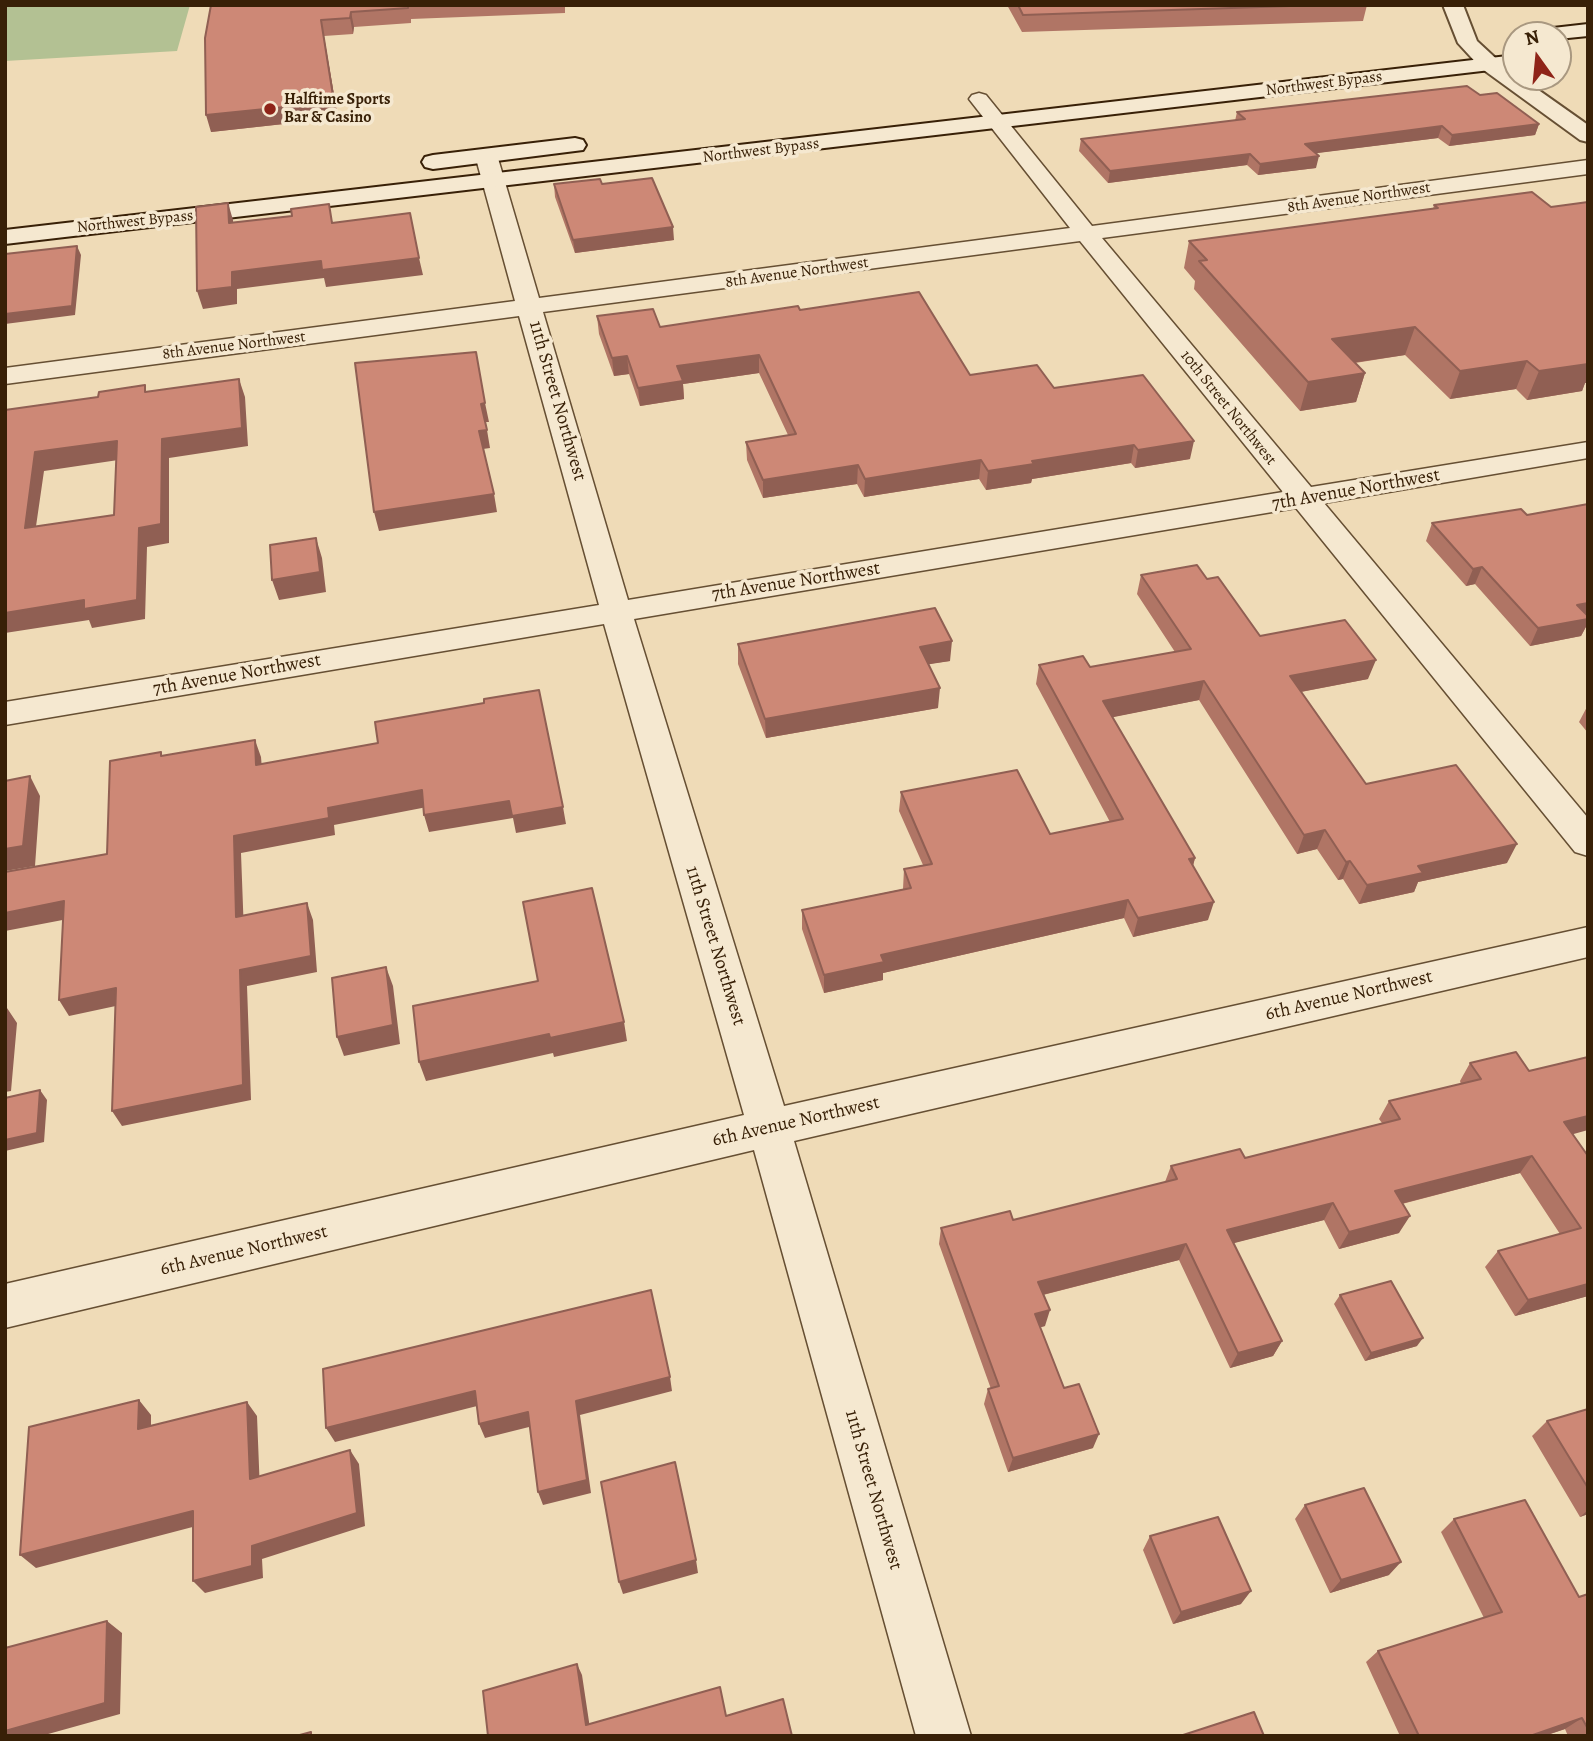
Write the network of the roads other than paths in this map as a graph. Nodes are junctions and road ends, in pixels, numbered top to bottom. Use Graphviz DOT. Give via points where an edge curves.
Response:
graph roads {
  1 [pos="1453,5"];
  2 [pos="1492,41"];
  3 [pos="1468,43"];
  4 [pos="1444,46"];
  5 [pos="1502,62"];
  6 [pos="1488,64"];
  7 [pos="979,99"];
  8 [pos="999,124"];
  9 [pos="1588,135"];
  10 [pos="596,143"];
  11 [pos="417,163"];
  12 [pos="1588,167"];
  13 [pos="490,169"];
  14 [pos="1087,235"];
  15 [pos="5,237"];
  16 [pos="531,308"];
  17 [pos="5,376"];
  18 [pos="1588,450"];
  19 [pos="1304,499"];
  20 [pos="616,611"];
  21 [pos="5,714"];
  22 [pos="1588,843"];
  23 [pos="1588,942"];
  24 [pos="769,1128"];
  25 [pos="5,1306"];
  26 [pos="944,1736"];
  1 -- 3 [label="main road"];
  2 -- 3 [label="main road"];
  3 -- 4 [label="main road"];
  3 -- 6 [label="main road"];
  5 -- 6 [label="main road, Northwest Bypass"];
  6 -- 8 [label="main road, Northwest Bypass"];
  6 -- 9 [label="main road"];
  7 -- 8 [label="street, 10th Street Northwest"];
  8 -- 13 [label="main road, Northwest Bypass"];
  8 -- 14 [label="street, 10th Street Northwest"];
  10 -- 13 [label="main road, Northwest Bypass"];
  11 -- 13 [label="main road, Northwest Bypass"];
  12 -- 14 [label="street, 8th Avenue Northwest"];
  13 -- 15 [label="main road, Northwest Bypass"];
  13 -- 16 [label="street, 11th Street Northwest"];
  14 -- 16 [label="street, 8th Avenue Northwest"];
  14 -- 19 [label="street, 10th Street Northwest"];
  16 -- 17 [label="street, 8th Avenue Northwest"];
  16 -- 20 [label="street, 11th Street Northwest"];
  18 -- 19 [label="street, 7th Avenue Northwest"];
  19 -- 20 [label="street, 7th Avenue Northwest"];
  19 -- 22 [label="street, 10th Street Northwest"];
  20 -- 21 [label="street, 7th Avenue Northwest"];
  20 -- 24 [label="street, 11th Street Northwest"];
  23 -- 24 [label="street, 6th Avenue Northwest"];
  24 -- 25 [label="street, 6th Avenue Northwest"];
  24 -- 26 [label="street, 11th Street Northwest"];
}
